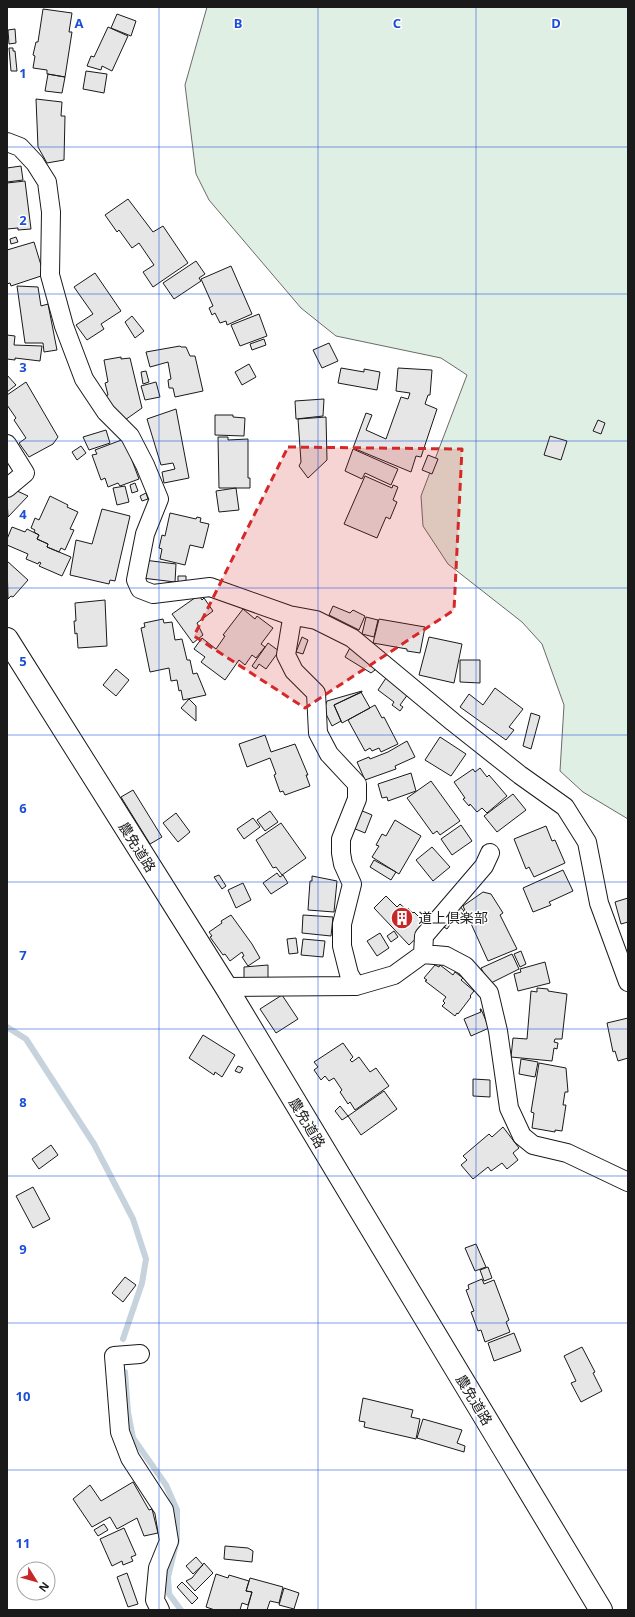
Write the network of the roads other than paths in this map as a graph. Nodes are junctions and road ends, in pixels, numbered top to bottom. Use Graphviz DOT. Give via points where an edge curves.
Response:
graph roads {
  1 [pos="7,142"];
  2 [pos="7,444"];
  3 [pos="7,488"];
  4 [pos="289,615"];
  5 [pos="7,639"];
  6 [pos="490,853"];
  7 [pos="423,954"];
  8 [pos="628,982"];
  9 [pos="356,986"];
  10 [pos="226,987"];
  11 [pos="628,1182"];
  12 [pos="140,1354"];
  13 [pos="160,1610"];
  14 [pos="600,1610"];
  1 -- 4 [label="street" via="20,147 35,163 47,182 51,212 50,275 64,326 84,379 106,412 130,436 159,499 145,534 136,580 140,589 153,594 210,587"];
  2 -- 3 [label="street" via="25,473"];
  4 -- 8 [label="street" via="316,620 352,638 453,722 565,807 588,842 599,903"];
  4 -- 9 [label="street" via="292,620 286,655 294,671 316,693 318,733 329,754 357,784 357,799 341,839 343,864 352,884 342,924 342,946 348,974"];
  5 -- 10 [label="street, 農免道路"];
  6 -- 7 [label="street" via="484,866 424,936"];
  7 -- 9 [label="street" via="394,975"];
  7 -- 11 [label="street" via="446,956 465,966 489,993 498,1031 510,1108 522,1136 533,1145 567,1153"];
  9 -- 10 [label="street"];
  10 -- 14 [label="street, 農免道路"];
  12 -- 13 [label="street" via="114,1356 120,1432 130,1458 164,1510 169,1541 158,1568 155,1600"];
}
